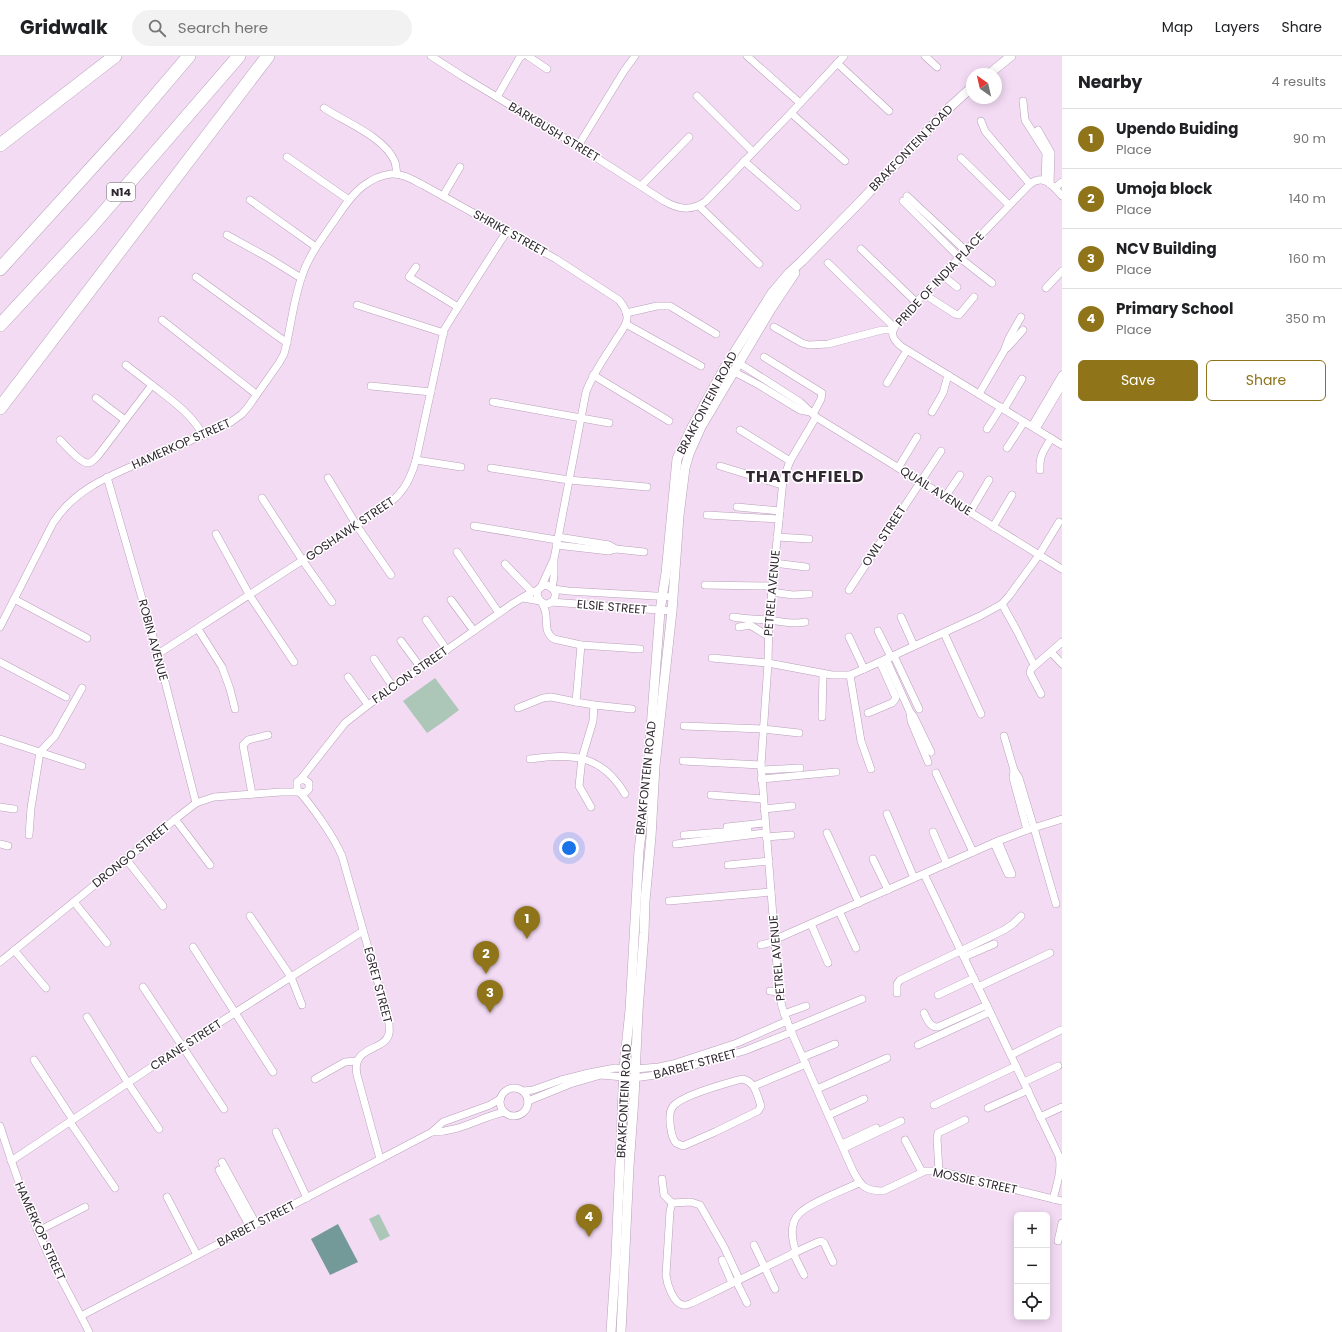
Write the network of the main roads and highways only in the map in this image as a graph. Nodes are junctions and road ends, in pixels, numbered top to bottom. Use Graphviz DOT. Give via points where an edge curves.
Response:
graph roads {
  1 [pos="115,56"];
  2 [pos="189,56"];
  3 [pos="239,56"];
  4 [pos="268,56"];
  5 [pos="0,146"];
  6 [pos="0,269"];
  7 [pos="0,325"];
  8 [pos="0,408"];
  1 -- 5 [label="highway"];
  2 -- 6 [label="highway"];
  3 -- 7 [label="highway, N14" via="91,227"];
  4 -- 8 [label="highway"];
}
